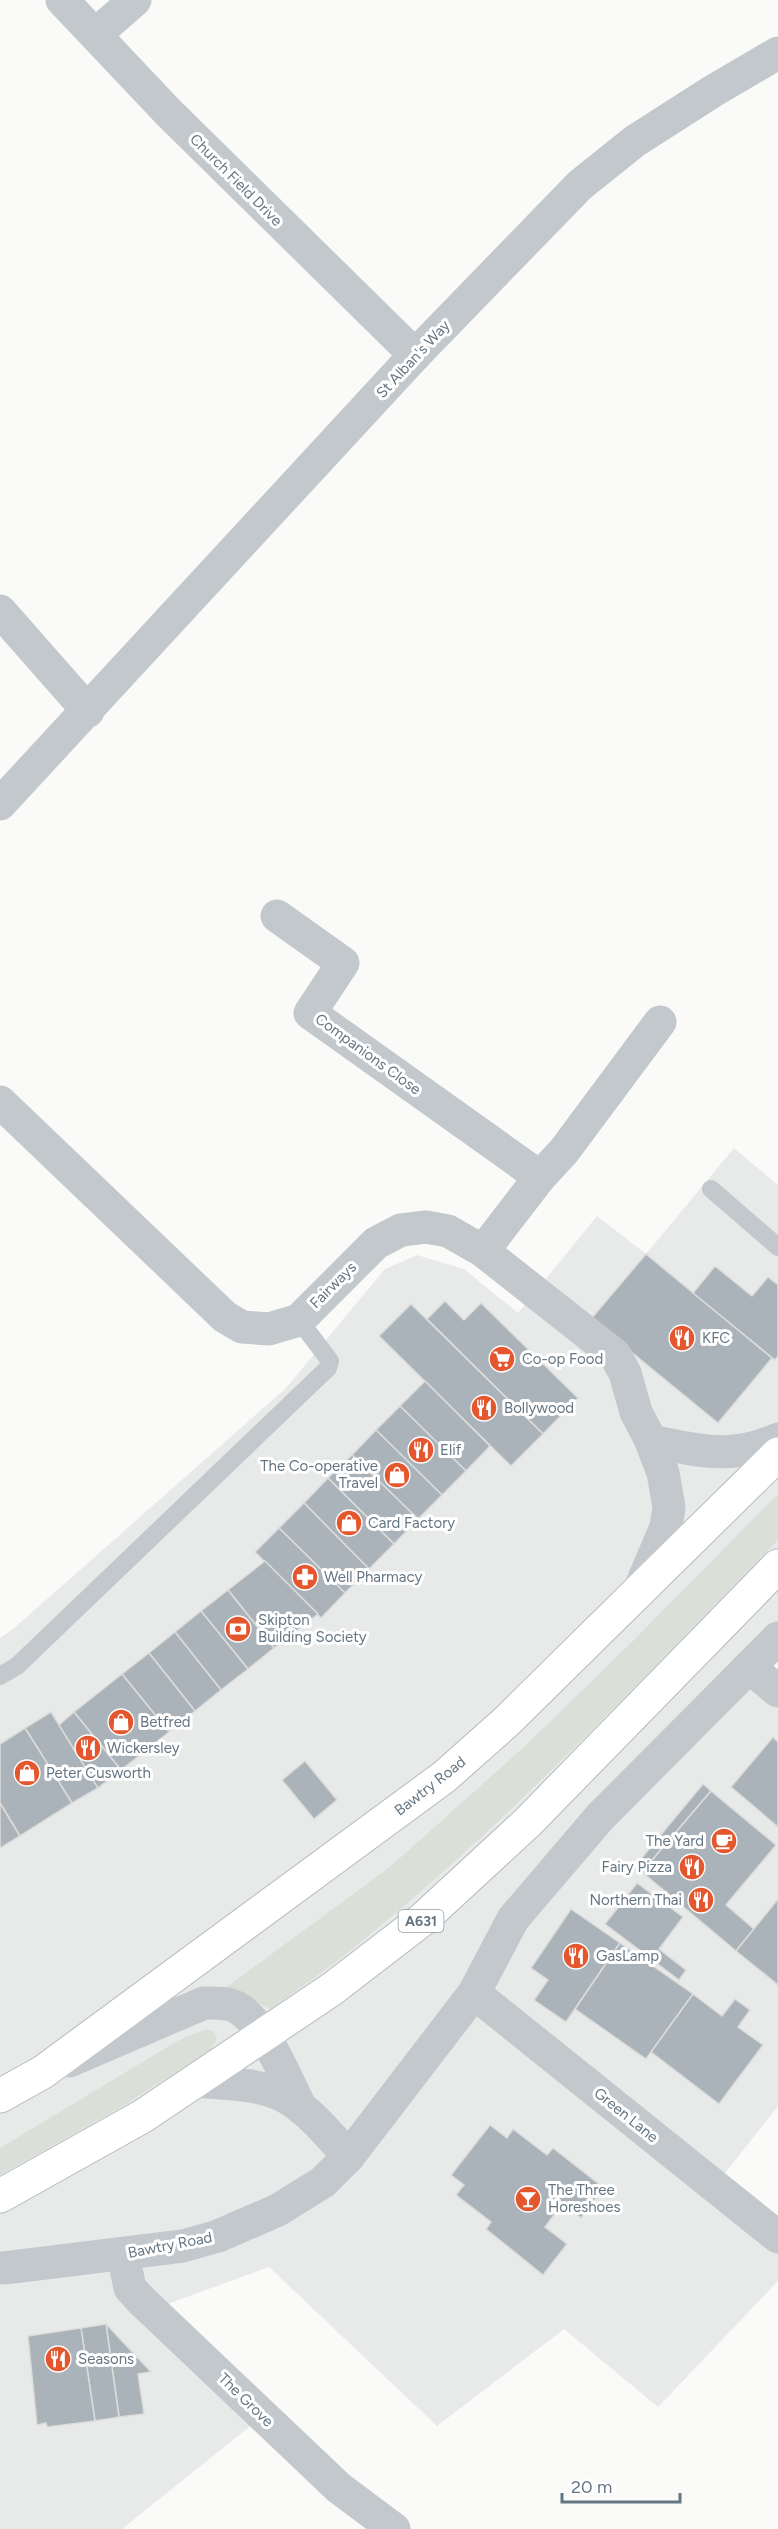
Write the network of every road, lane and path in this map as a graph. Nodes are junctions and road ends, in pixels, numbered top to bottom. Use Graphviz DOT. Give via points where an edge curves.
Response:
graph roads {
  1 [pos="62,0"];
  2 [pos="135,0"];
  3 [pos="96,34"];
  4 [pos="778,53"];
  5 [pos="415,356"];
  6 [pos="0,611"];
  7 [pos="88,711"];
  8 [pos="0,804"];
  9 [pos="277,916"];
  10 [pos="660,1022"];
  11 [pos="0,1102"];
  12 [pos="540,1177"];
  13 [pos="711,1189"];
  14 [pos="778,1247"];
  15 [pos="483,1251"];
  16 [pos="299,1320"];
  17 [pos="778,1439"];
  18 [pos="651,1441"];
  19 [pos="778,1454"];
  20 [pos="778,1566"];
  21 [pos="638,1593"];
  22 [pos="778,1638"];
  23 [pos="749,1667"];
  24 [pos="0,1676"];
  25 [pos="778,1691"];
  26 [pos="474,1993"];
  27 [pos="264,2037"];
  28 [pos="196,2081"];
  29 [pos="16,2085"];
  30 [pos="302,2108"];
  31 [pos="349,2156"];
  32 [pos="0,2196"];
  33 [pos="778,2237"];
  34 [pos="123,2254"];
  35 [pos="4,2268"];
  36 [pos="394,2529"];
  1 -- 3 [label="street, Church Field Drive"];
  2 -- 3 [label="street"];
  3 -- 5 [label="street, Church Field Drive" via="176,120"];
  4 -- 5 [label="street, St Alban's Way" via="635,141 580,185"];
  5 -- 7 [label="street, St Alban's Way"];
  6 -- 7 [label="street"];
  7 -- 8 [label="street, St Alban's Way"];
  9 -- 12 [label="street, Companions Close" via="343,963 310,1012"];
  10 -- 12 [label="street"];
  11 -- 16 [label="street, Fairways" via="225,1317 242,1327 269,1329"];
  12 -- 15 [label="street"];
  13 -- 14 [label="lane"];
  15 -- 16 [label="street, Fairways" via="448,1231 426,1227 401,1230 376,1243"];
  15 -- 18 [label="street, Fairways" via="615,1355 625,1373 641,1425"];
  16 -- 24 [label="lane" via="330,1361 328,1368 17,1666"];
  17 -- 18 [label="street" via="733,1453"];
  18 -- 21 [label="street, Fairways" via="663,1473 669,1507 666,1527"];
  19 -- 21 [label="main road, Bawtry Road"];
  20 -- 27 [label="main road, A631" via="528,1822 423,1919"];
  21 -- 29 [label="main road, Bawtry Road" via="444,1777"];
  22 -- 23 [label="street, Bawtry Road"];
  23 -- 25 [label="street"];
  23 -- 26 [label="street, Bawtry Road" via="600,1817 513,1919"];
  26 -- 31 [label="street, Bawtry Road"];
  26 -- 33 [label="street, Green Lane"];
  27 -- 28 [label="main road, A631"];
  27 -- 29 [label="street, Bawtry Road" via="238,2008 225,2003 204,2003"];
  27 -- 30 [label="street, Bawtry Road"];
  28 -- 30 [label="street, Bawtry Road" via="269,2091"];
  28 -- 32 [label="main road, A631" via="143,2116"];
  30 -- 31 [label="street, Bawtry Road"];
  31 -- 34 [label="street, Bawtry Road" via="322,2182 279,2210 183,2246"];
  34 -- 35 [label="street, Bawtry Road"];
  34 -- 36 [label="street, The Grove" via="130,2288 142,2301 339,2488"];
}
